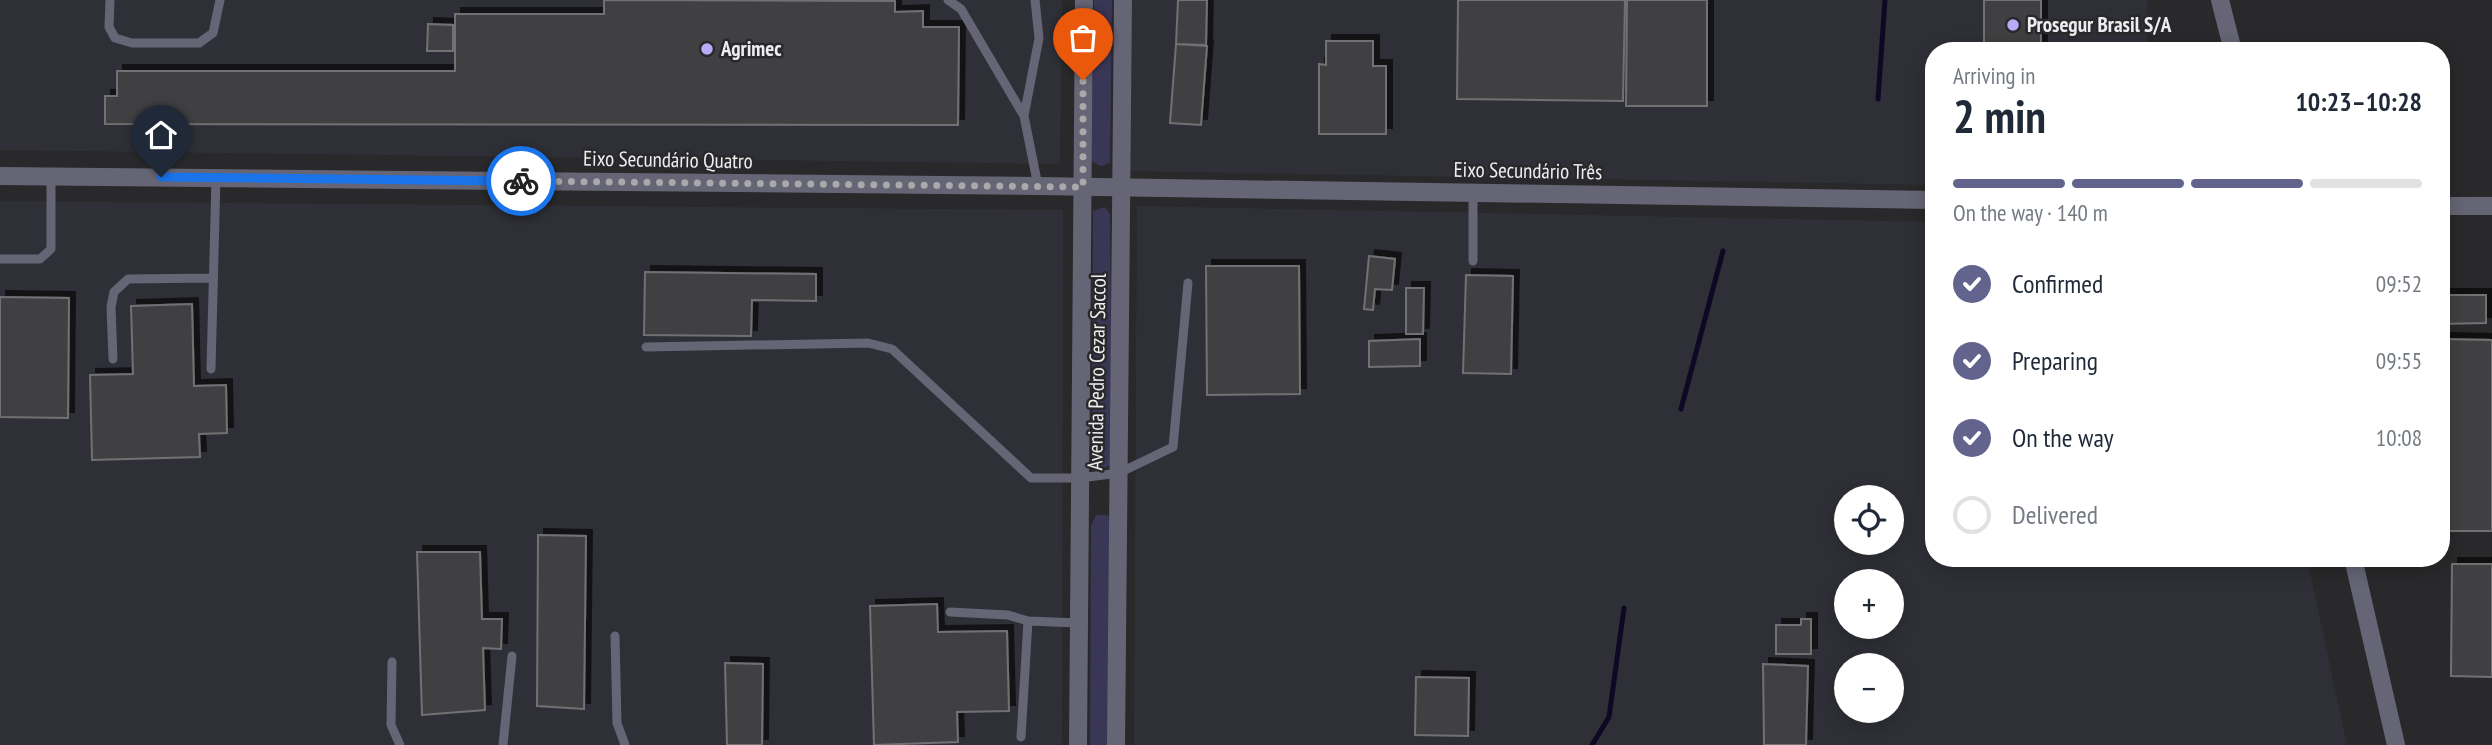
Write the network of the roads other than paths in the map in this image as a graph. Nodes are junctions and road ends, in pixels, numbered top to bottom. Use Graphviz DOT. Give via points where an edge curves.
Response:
graph roads {
  1 [pos="110,0"];
  2 [pos="219,0"];
  3 [pos="948,0"];
  4 [pos="1035,0"];
  5 [pos="1084,0"];
  6 [pos="1123,0"];
  7 [pos="2220,0"];
  8 [pos="2230,42"];
  9 [pos="1024,116"];
  10 [pos="0,176"];
  11 [pos="51,176"];
  12 [pos="216,178"];
  13 [pos="1038,186"];
  14 [pos="1083,187"];
  15 [pos="1121,187"];
  16 [pos="1473,192"];
  17 [pos="1925,200"];
  18 [pos="2450,206"];
  19 [pos="2492,206"];
  20 [pos="0,259"];
  21 [pos="1473,261"];
  22 [pos="213,278"];
  23 [pos="1188,283"];
  24 [pos="646,347"];
  25 [pos="113,359"];
  26 [pos="211,369"];
  27 [pos="1119,473"];
  28 [pos="1080,478"];
  29 [pos="2355,567"];
  30 [pos="950,612"];
  31 [pos="1028,621"];
  32 [pos="1079,623"];
  33 [pos="615,636"];
  34 [pos="512,656"];
  35 [pos="392,662"];
  36 [pos="1021,737"];
  37 [pos="400,745"];
  38 [pos="503,745"];
  39 [pos="625,745"];
  40 [pos="1078,745"];
  41 [pos="1116,745"];
  42 [pos="2396,745"];
  1 -- 2 [label="lane" via="109,27 115,38 132,43 200,43 213,33"];
  3 -- 9 [label="lane" via="961,9"];
  4 -- 9 [label="lane" via="1040,38"];
  5 -- 14 [label="street, Avenida Pedro Cezar Saccol"];
  6 -- 15 [label="street, Avenida Pedro Cezar Saccol"];
  7 -- 8 [label="street"];
  9 -- 13 [label="lane"];
  10 -- 11 [label="street, Eixo Secundário Quatro"];
  11 -- 12 [label="street, Eixo Secundário Quatro"];
  11 -- 20 [label="lane" via="51,249 40,259"];
  12 -- 13 [label="street, Eixo Secundário Quatro"];
  12 -- 22 [label="lane"];
  13 -- 14 [label="street, Eixo Secundário Quatro"];
  14 -- 15 [label="street, Eixo Secundário Três"];
  14 -- 28 [label="street, Avenida Pedro Cezar Saccol"];
  15 -- 16 [label="street, Eixo Secundário Três"];
  15 -- 27 [label="street, Avenida Pedro Cezar Saccol"];
  16 -- 17 [label="street, Eixo Secundário Três"];
  16 -- 21 [label="lane"];
  18 -- 19 [label="street"];
  22 -- 25 [label="lane" via="128,279 114,292 111,307"];
  22 -- 26 [label="lane"];
  23 -- 27 [label="lane" via="1173,447"];
  24 -- 28 [label="lane" via="868,343 892,349 1031,478"];
  27 -- 28 [label="lane"];
  27 -- 41 [label="street, Avenida Pedro Cezar Saccol"];
  28 -- 32 [label="street, Avenida Pedro Cezar Saccol"];
  29 -- 42 [label="street"];
  30 -- 31 [label="lane" via="1008,615"];
  31 -- 32 [label="lane"];
  31 -- 36 [label="lane"];
  32 -- 40 [label="street, Avenida Pedro Cezar Saccol"];
  33 -- 39 [label="lane" via="617,723"];
  34 -- 38 [label="lane"];
  35 -- 37 [label="lane" via="391,725"];
}
